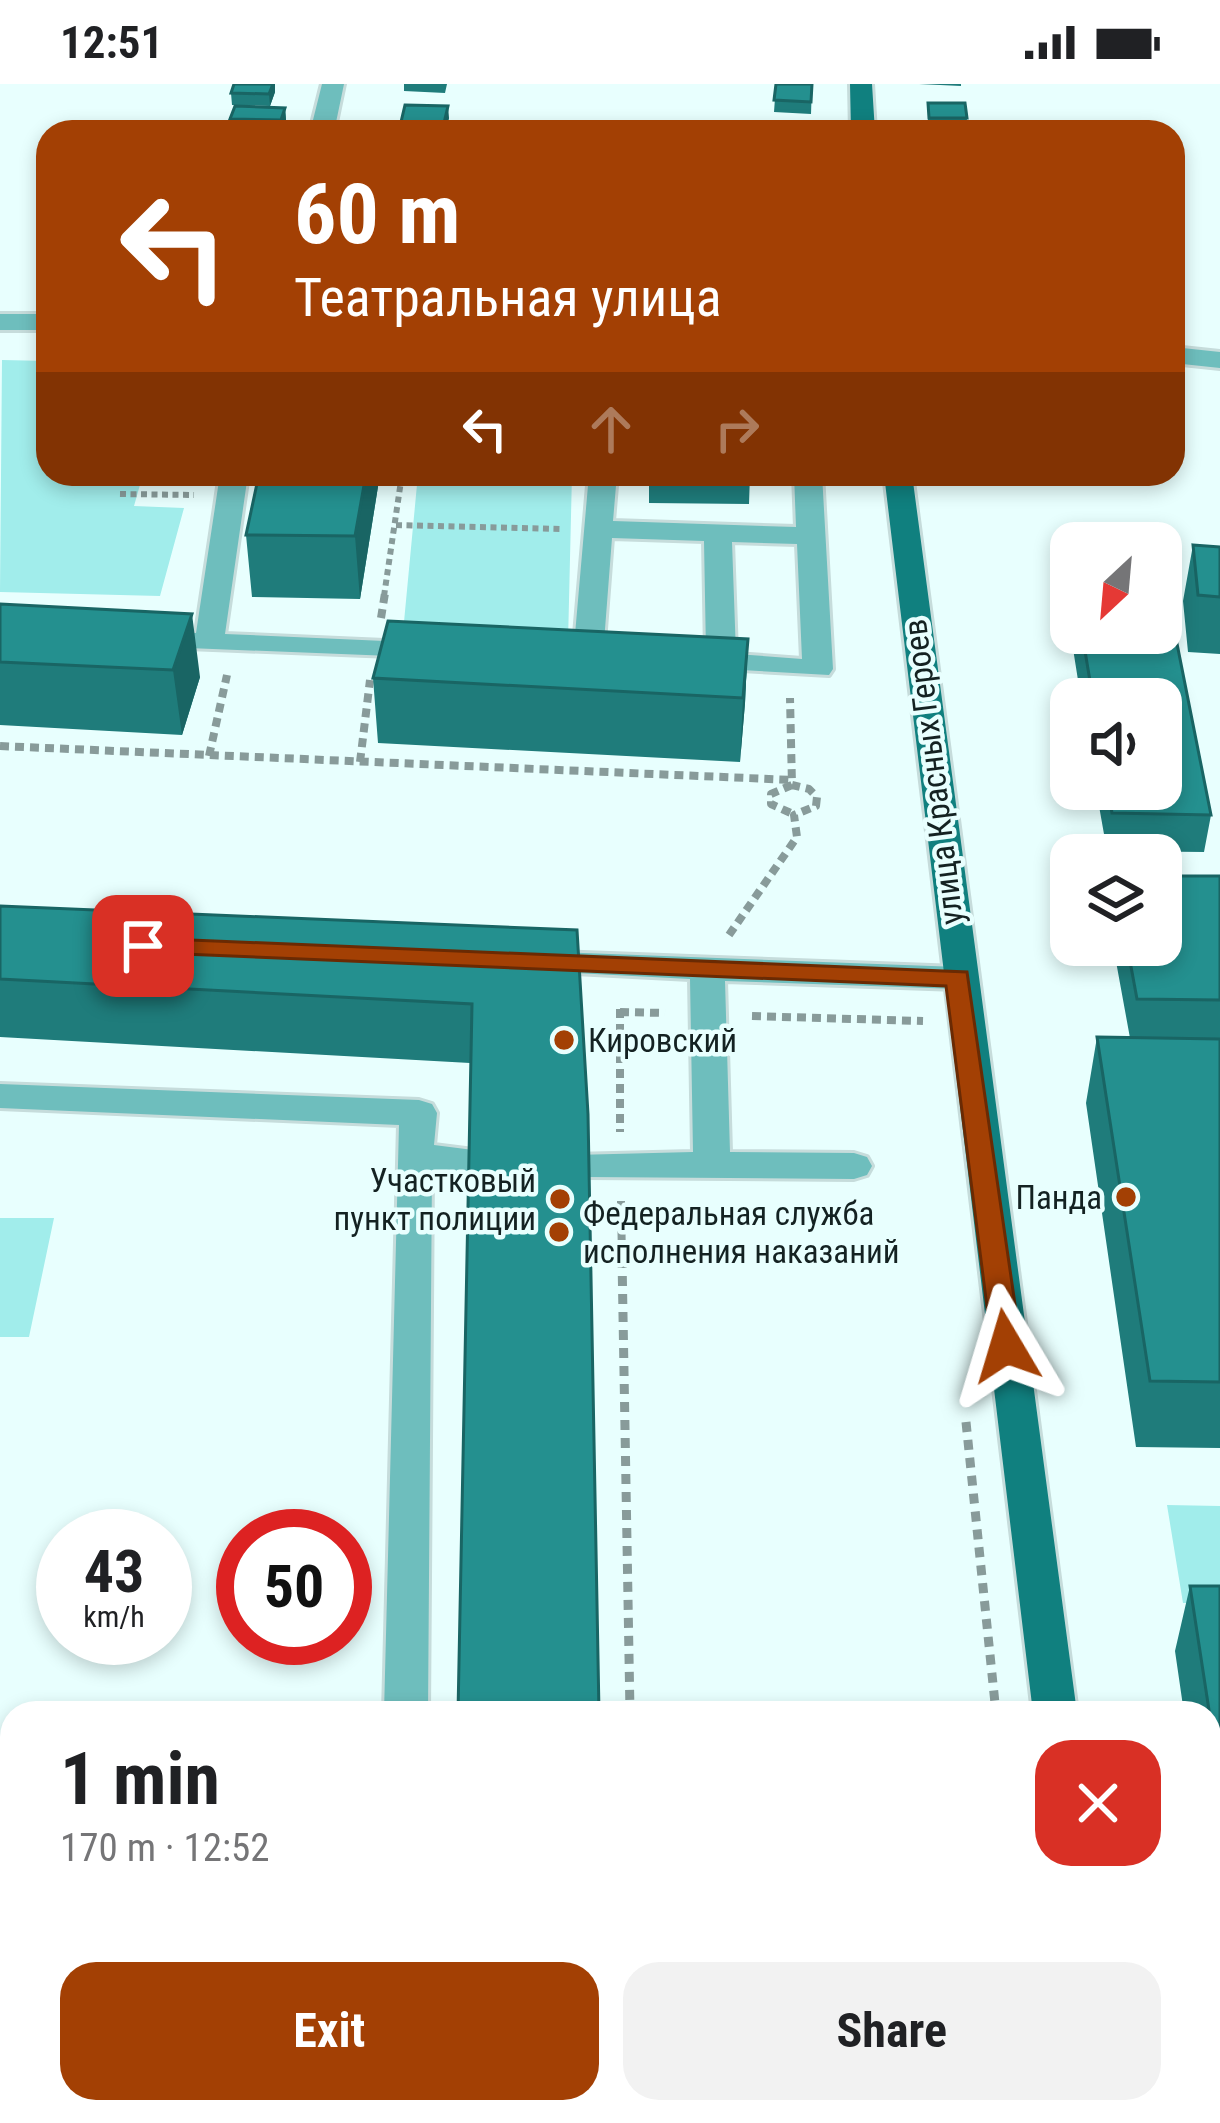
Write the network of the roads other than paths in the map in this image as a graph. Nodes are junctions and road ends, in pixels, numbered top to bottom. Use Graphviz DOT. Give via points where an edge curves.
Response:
graph roads {
  1 [pos="333,84"];
  2 [pos="860,84"];
  3 [pos="325,120"];
  4 [pos="862,120"];
  5 [pos="36,323"];
  6 [pos="1,324"];
  7 [pos="1185,356"];
  8 [pos="1220,360"];
  9 [pos="232,486"];
  10 [pos="602,486"];
  11 [pos="809,486"];
  12 [pos="899,486"];
  13 [pos="600,530"];
  14 [pos="718,532"];
  15 [pos="811,536"];
  16 [pos="116,639"];
  17 [pos="209,643"];
  18 [pos="470,653"];
  19 [pos="541,654"];
  20 [pos="676,660"];
  21 [pos="721,662"];
  22 [pos="501,961"];
  23 [pos="707,968"];
  24 [pos="958,978"];
  25 [pos="0,1096"];
  26 [pos="414,1156"];
  27 [pos="476,1161"];
  28 [pos="604,1164"];
  29 [pos="712,1165"];
  30 [pos="854,1166"];
  31 [pos="406,1701"];
  32 [pos="1053,1701"];
  1 -- 3 [label="street"];
  2 -- 4 [label="main road"];
  5 -- 6 [label="street"];
  7 -- 8 [label="street"];
  9 -- 17 [label="street"];
  10 -- 13 [label="street"];
  11 -- 15 [label="street"];
  12 -- 24 [label="main road, улица Красных Героев"];
  13 -- 14 [label="street"];
  13 -- 19 [label="street" via="599,656"];
  14 -- 15 [label="street"];
  14 -- 21 [label="street"];
  15 -- 21 [label="street" via="818,669"];
  16 -- 17 [label="street"];
  17 -- 18 [label="street"];
  20 -- 21 [label="street"];
  22 -- 23 [label="street"];
  23 -- 24 [label="street"];
  23 -- 29 [label="street"];
  24 -- 32 [label="main road, улица Красных Героев"];
  25 -- 26 [label="street" via="418,1114"];
  26 -- 27 [label="street"];
  26 -- 31 [label="street"];
  28 -- 29 [label="street"];
  29 -- 30 [label="street"];
}
